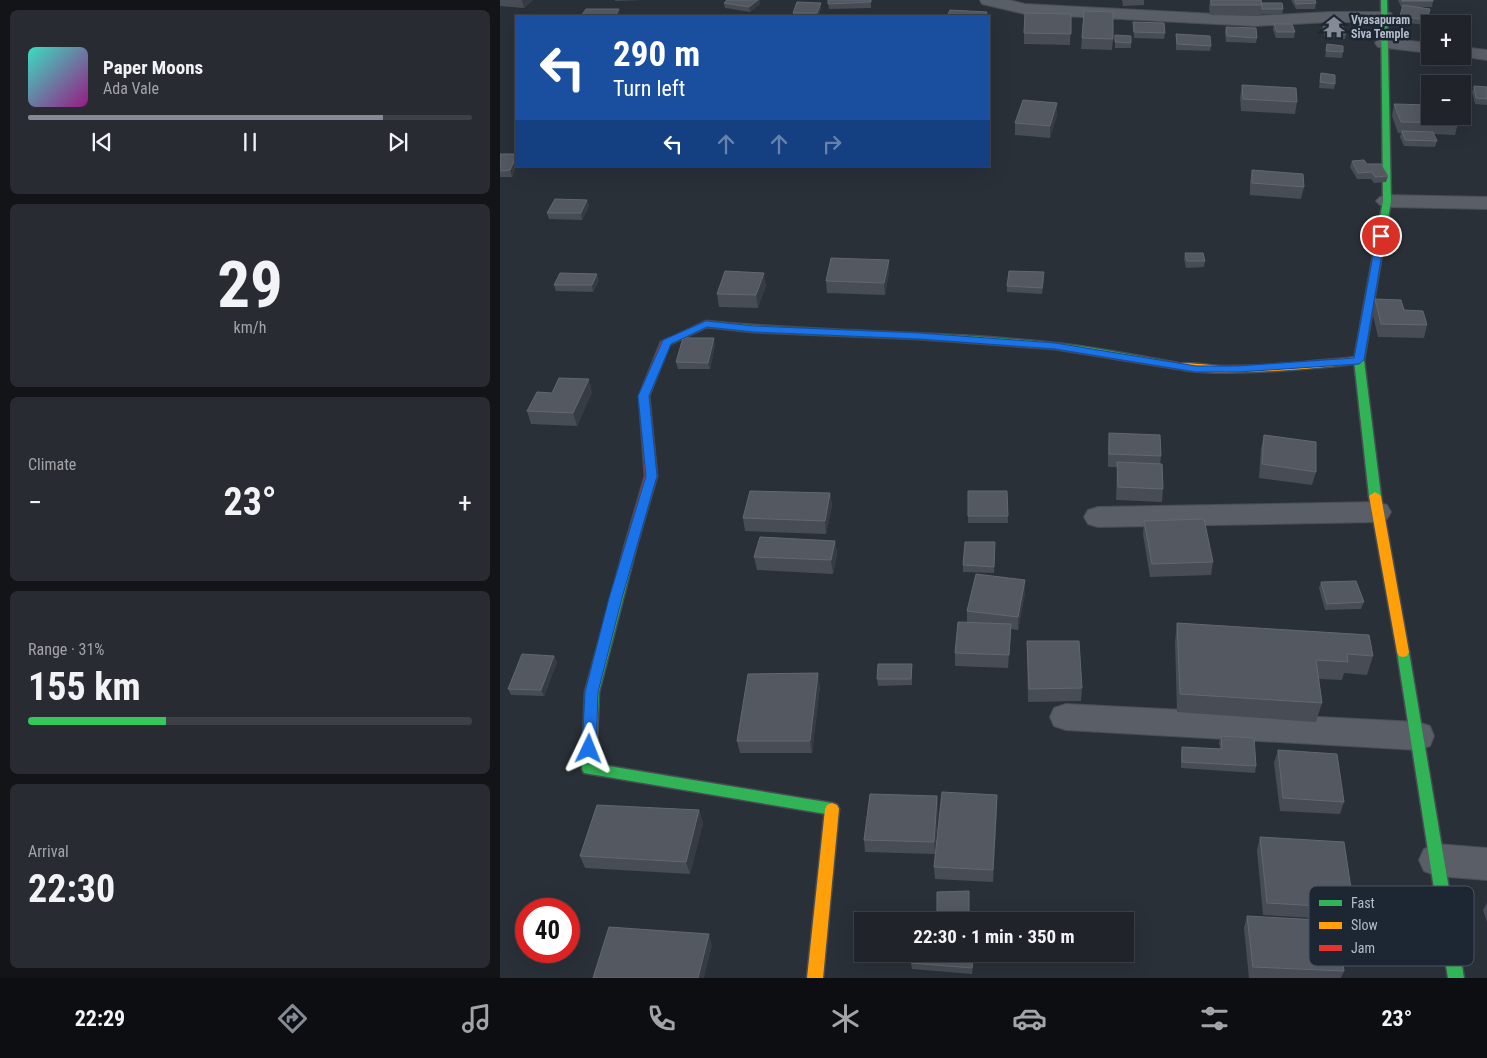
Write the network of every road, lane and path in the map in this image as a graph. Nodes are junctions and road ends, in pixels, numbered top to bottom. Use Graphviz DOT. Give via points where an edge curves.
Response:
graph roads {
  1 [pos="988,0"];
  2 [pos="1384,8"];
  3 [pos="1384,43"];
  4 [pos="1421,47"];
  5 [pos="1471,53"];
  6 [pos="1487,55"];
  7 [pos="1387,201"];
  8 [pos="1487,203"];
  9 [pos="1359,360"];
  10 [pos="1377,512"];
  11 [pos="1098,517"];
  12 [pos="1066,716"];
  13 [pos="1418,736"];
  14 [pos="1437,860"];
  15 [pos="1487,864"];
  16 [pos="1441,886"];
  17 [pos="815,978"];
  1 -- 2 [label="street" via="1025,9 1254,22 1330,17"];
  2 -- 3 [label="street"];
  3 -- 4 [label="street"];
  3 -- 7 [label="street"];
  5 -- 6 [label="street"];
  7 -- 8 [label="street"];
  7 -- 9 [label="street"];
  9 -- 10 [label="street"];
  9 -- 17 [label="street" via="1196,369 1048,346 706,324 666,342 644,396 651,476 592,692 589,768 833,809"];
  10 -- 11 [label="street"];
  10 -- 13 [label="street"];
  12 -- 13 [label="street"];
  13 -- 14 [label="street"];
  14 -- 15 [label="street"];
  14 -- 16 [label="street"];
}
